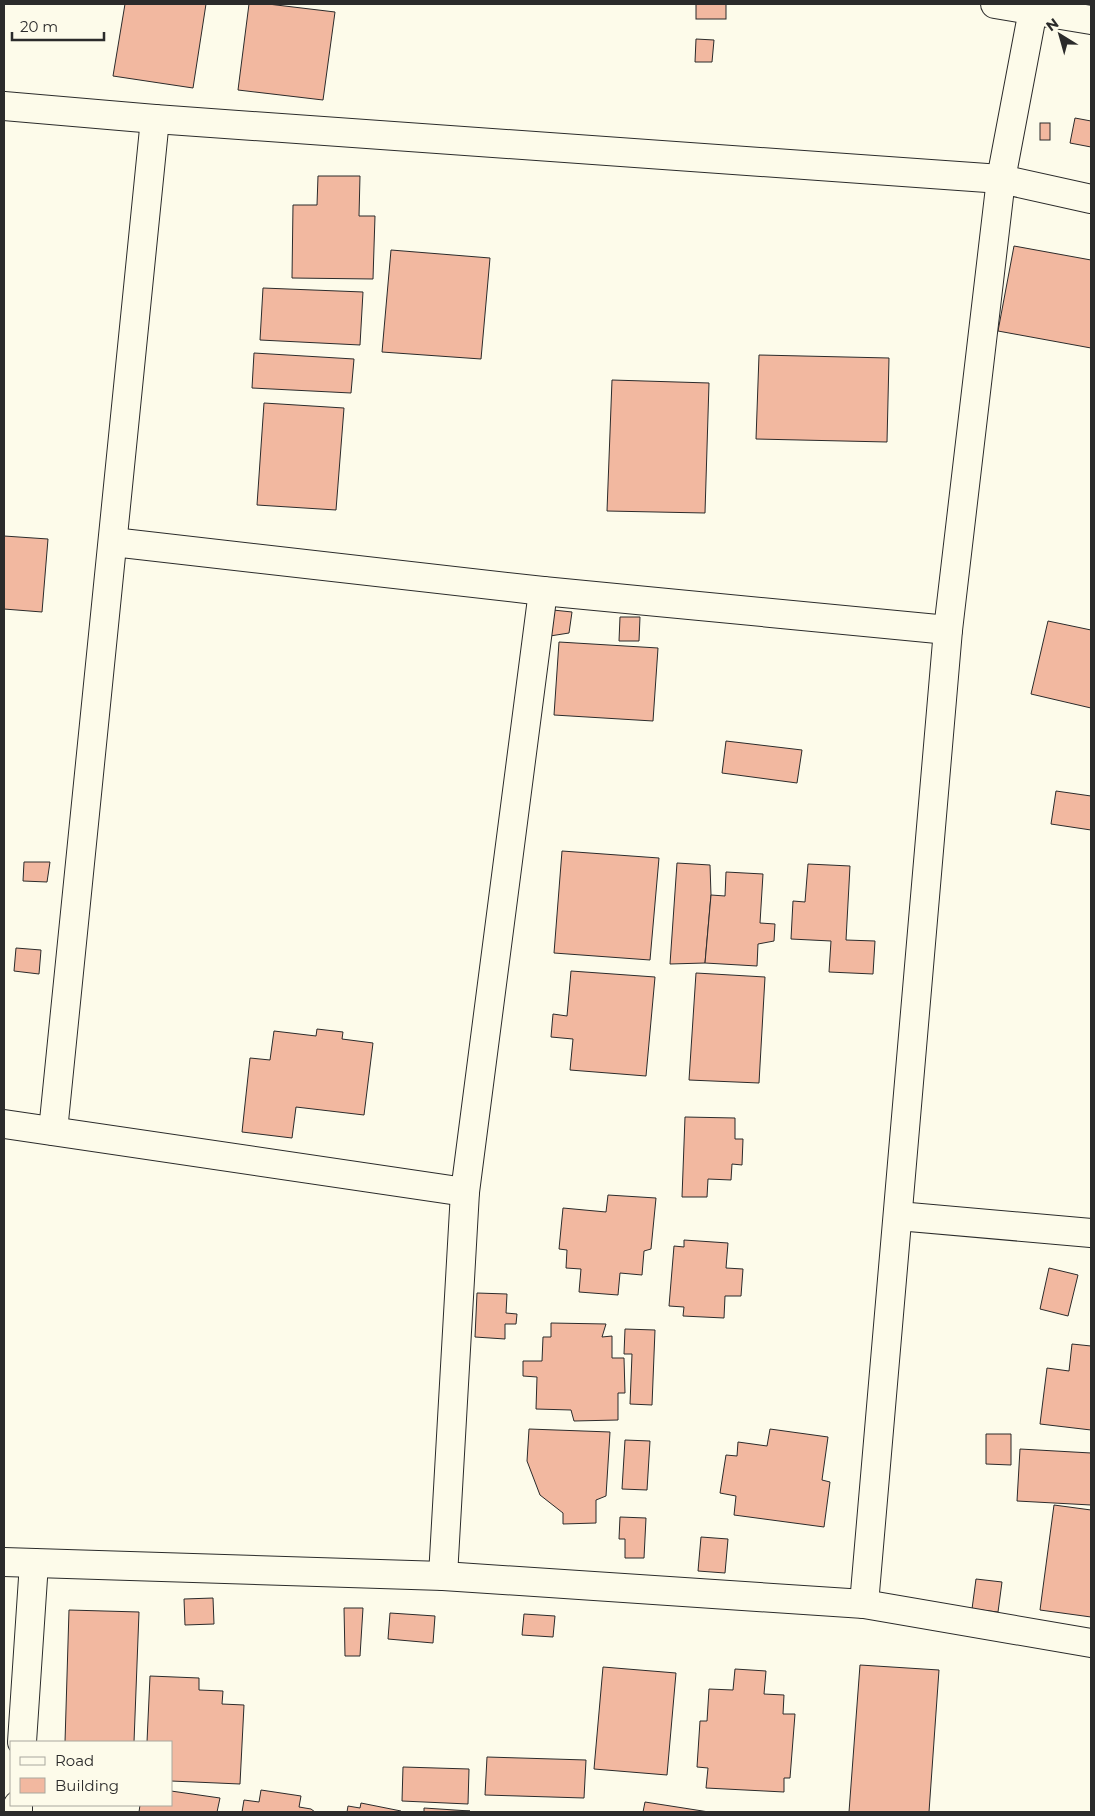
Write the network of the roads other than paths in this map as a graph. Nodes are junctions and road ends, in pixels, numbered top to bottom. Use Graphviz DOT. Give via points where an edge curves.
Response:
graph roads {
  1 [pos="995,4"];
  2 [pos="1033,10"];
  3 [pos="1091,20"];
  4 [pos="4,106"];
  5 [pos="155,119"];
  6 [pos="1001,179"];
  7 [pos="1091,199"];
  8 [pos="112,542"];
  9 [pos="543,591"];
  10 [pos="948,630"];
  11 [pos="4,1124"];
  12 [pos="53,1131"];
  13 [pos="465,1192"];
  14 [pos="898,1216"];
  15 [pos="1091,1233"];
  16 [pos="4,1562"];
  17 [pos="34,1563"];
  18 [pos="443,1576"];
  19 [pos="864,1604"];
  20 [pos="1091,1643"];
  21 [pos="22,1741"];
  1 -- 2 [label="street"];
  2 -- 3 [label="street"];
  2 -- 6 [label="street"];
  4 -- 5 [label="street"];
  5 -- 6 [label="street"];
  5 -- 8 [label="street"];
  6 -- 7 [label="street"];
  6 -- 10 [label="street"];
  8 -- 9 [label="street"];
  8 -- 12 [label="street"];
  9 -- 10 [label="street"];
  9 -- 13 [label="street"];
  10 -- 14 [label="street"];
  11 -- 12 [label="street"];
  12 -- 13 [label="street"];
  13 -- 18 [label="street"];
  14 -- 15 [label="street"];
  14 -- 19 [label="street"];
  16 -- 17 [label="street"];
  17 -- 18 [label="street"];
  17 -- 21 [label="street"];
  18 -- 19 [label="street"];
  19 -- 20 [label="street"];
}
